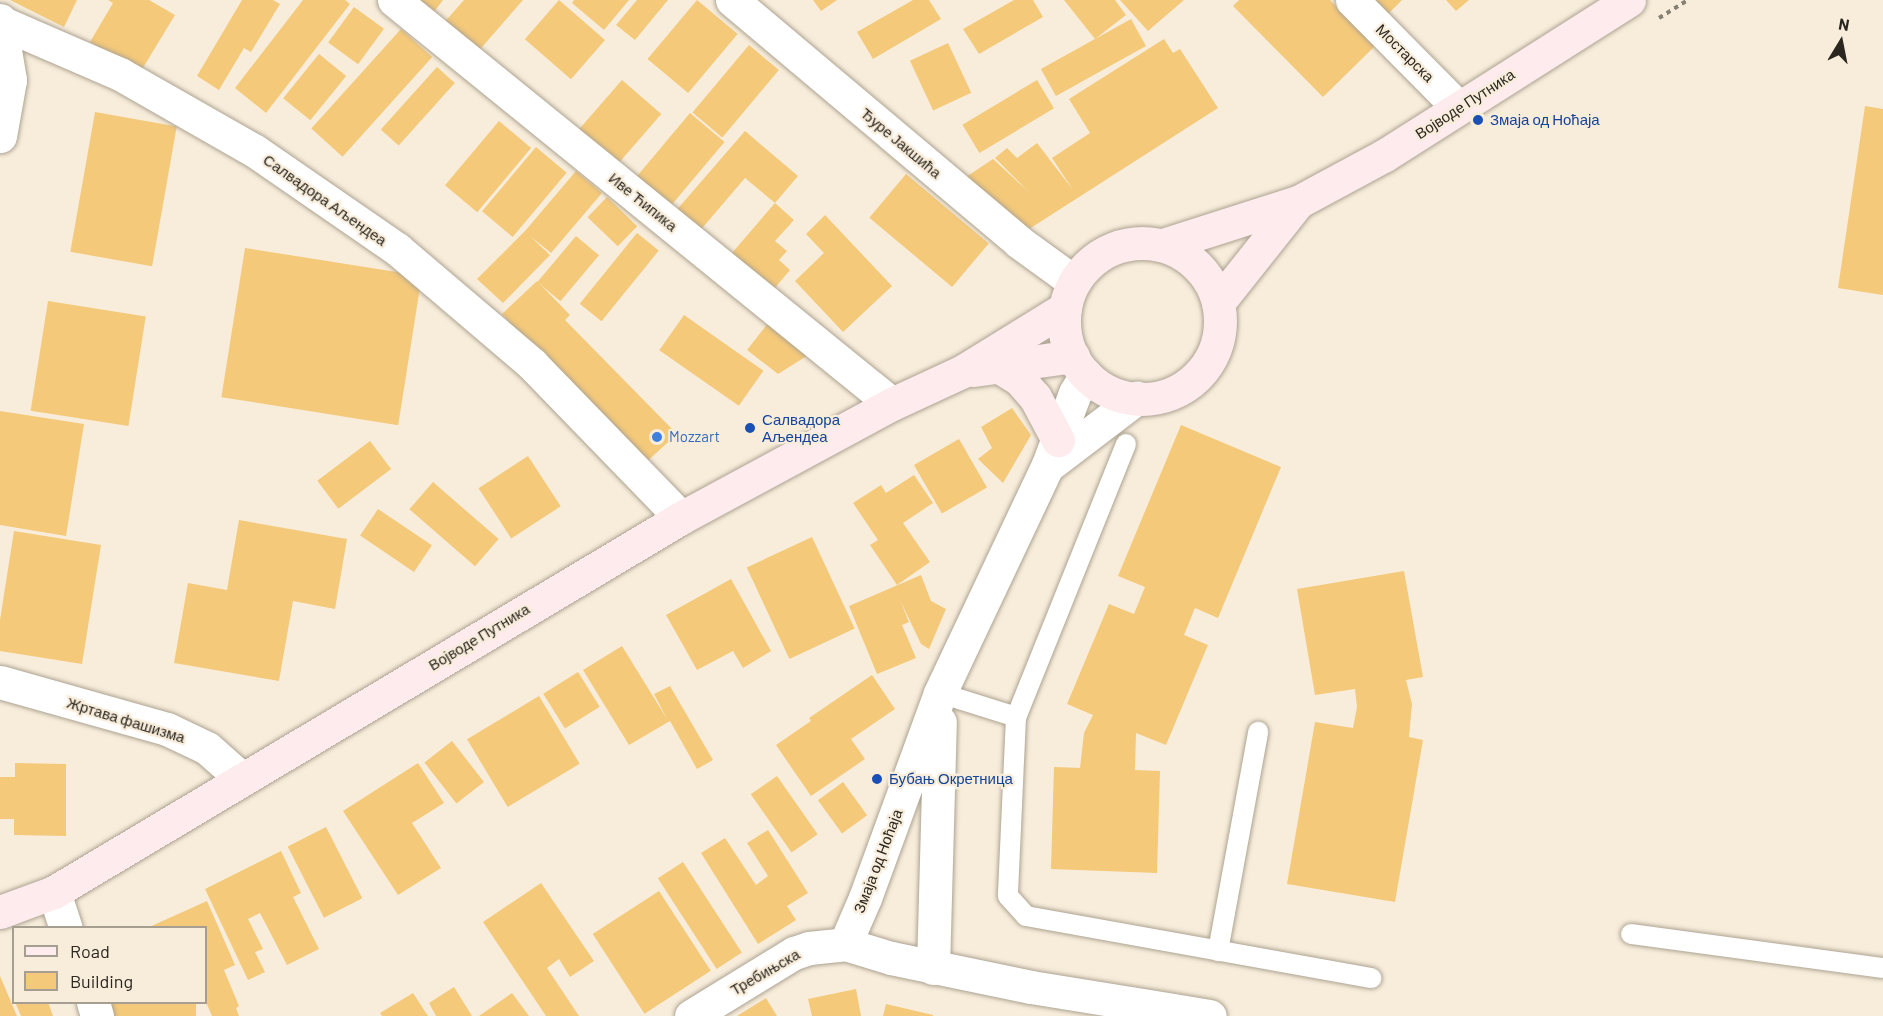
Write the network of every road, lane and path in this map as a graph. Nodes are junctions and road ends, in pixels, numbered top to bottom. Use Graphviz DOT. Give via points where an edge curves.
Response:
graph roads {
  1 [pos="394,0"];
  2 [pos="732,0"];
  3 [pos="1352,0"];
  4 [pos="1629,0"];
  5 [pos="0,21"];
  6 [pos="1458,107"];
  7 [pos="0,135"];
  8 [pos="1298,202"];
  9 [pos="1163,245"];
  10 [pos="1070,295"];
  11 [pos="1218,303"];
  12 [pos="999,366"];
  13 [pos="1079,366"];
  14 [pos="963,371"];
  15 [pos="1137,398"];
  16 [pos="892,404"];
  17 [pos="1126,444"];
  18 [pos="1053,453"];
  19 [pos="681,518"];
  20 [pos="0,682"];
  21 [pos="940,693"];
  22 [pos="1016,717"];
  23 [pos="1258,732"];
  24 [pos="241,778"];
  25 [pos="54,892"];
  26 [pos="0,912"];
  27 [pos="66,926"];
  28 [pos="1631,934"];
  29 [pos="845,944"];
  30 [pos="1218,951"];
  31 [pos="933,968"];
  32 [pos="1883,968"];
  33 [pos="1371,978"];
  34 [pos="691,1016"];
  35 [pos="1210,1016"];
  1 -- 16 [label="street, Иве Ћипика"];
  2 -- 10 [label="street, Ђуре Јакшића" via="1019,242"];
  3 -- 6 [label="street, Мостарска"];
  4 -- 6 [label="street, Војводе Путника"];
  5 -- 7 [label="street" via="10,80"];
  5 -- 19 [label="street, Салвадора Аљендеа" via="120,75 255,152 397,249 532,364"];
  6 -- 8 [label="street, Војводе Путника" via="1385,155"];
  8 -- 9 [label="street, Војводе Путника"];
  8 -- 11 [label="street, Војводе Путника"];
  9 -- 10 [label="street, Војводе Путника" via="1137,243 1112,248 1090,262"];
  9 -- 11 [label="street, Војводе Путника" via="1188,257 1207,277"];
  10 -- 13 [label="street" via="1064,325"];
  10 -- 14 [label="street, Војводе Путника"];
  11 -- 15 [label="street, Војводе Путника" via="1220,327 1215,351 1202,371 1176,390"];
  12 -- 13 [label="street, Војводе Путника"];
  12 -- 14 [label="street, Војводе Путника"];
  12 -- 18 [label="street" via="1020,380 1035,397"];
  13 -- 15 [label="street, Војводе Путника" via="1104,388"];
  13 -- 18 [label="street, Змаја од Ноћаја" via="1075,393"];
  14 -- 16 [label="street, Војводе Путника"];
  15 -- 18 [label="street, Змаја од Ноћаја"];
  16 -- 19 [label="street, Војводе Путника"];
  17 -- 22 [label="lane"];
  18 -- 21 [label="street, Змаја од Ноћаја"];
  19 -- 24 [label="street, Војводе Путника"];
  20 -- 24 [label="street, Жртава фашизма" via="167,729 207,748"];
  21 -- 22 [label="lane"];
  21 -- 29 [label="street, Змаја од Ноћаја"];
  21 -- 31 [label="street, Змаја од Ноћаја"];
  22 -- 30 [label="lane" via="1008,896 1026,916"];
  23 -- 30 [label="lane"];
  24 -- 25 [label="street, Војводе Путника"];
  25 -- 26 [label="street, Војводе Путника"];
  25 -- 27 [label="street"];
  28 -- 32 [label="lane"];
  29 -- 31 [label="street"];
  29 -- 34 [label="street, Требињска" via="794,953"];
  30 -- 33 [label="lane"];
  31 -- 35 [label="street"];
}
